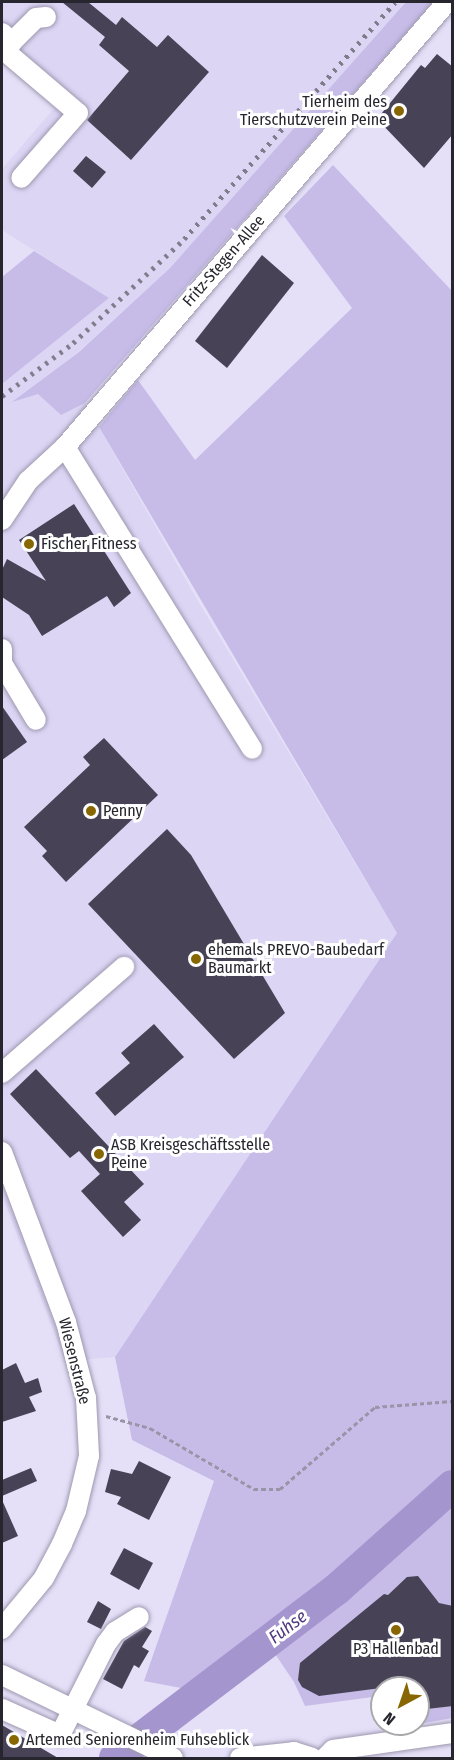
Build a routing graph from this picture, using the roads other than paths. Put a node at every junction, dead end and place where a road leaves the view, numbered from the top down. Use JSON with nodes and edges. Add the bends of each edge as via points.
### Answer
{"nodes":[{"id":1,"x":447,"y":2,"type":"edge"},
{"id":2,"x":46,"y":16,"type":"dead end"},
{"id":3,"x":7,"y":37,"type":"edge"},
{"id":4,"x":21,"y":178,"type":"dead end"},
{"id":5,"x":65,"y":447,"type":"junction"},
{"id":6,"x":2,"y":520,"type":"edge"},
{"id":7,"x":2,"y":649,"type":"edge"},
{"id":8,"x":36,"y":720,"type":"dead end"},
{"id":9,"x":252,"y":749,"type":"dead end"},
{"id":10,"x":124,"y":967,"type":"dead end"},
{"id":11,"x":2,"y":1073,"type":"edge"},
{"id":12,"x":2,"y":1152,"type":"edge"},
{"id":13,"x":139,"y":1617,"type":"dead end"},
{"id":14,"x":2,"y":1629,"type":"edge"},
{"id":15,"x":2,"y":1675,"type":"edge"},
{"id":16,"x":2,"y":1709,"type":"edge"},
{"id":17,"x":73,"y":1709,"type":"junction"},
{"id":18,"x":453,"y":1733,"type":"edge"},
{"id":19,"x":165,"y":1755,"type":"edge"},
{"id":20,"x":240,"y":1758,"type":"edge"},
{"id":21,"x":312,"y":1758,"type":"edge"},
{"id":22,"x":325,"y":1758,"type":"edge"}],
"edges":[{"from":1,"to":5,"type":"street","name":"Fritz-Stegen-Allee"},
{"from":2,"to":3,"type":"street"},
{"from":3,"to":4,"type":"street","via":[[6,52],[78,114]]},
{"from":5,"to":6,"type":"street","name":"Fritz-Stegen-Allee","via":[[28,481]]},
{"from":5,"to":9,"type":"street"},
{"from":7,"to":8,"type":"street","via":[[2,663]]},
{"from":10,"to":11,"type":"street"},
{"from":12,"to":14,"type":"street","name":"Wiesenstraße","via":[[66,1322],[87,1410],[89,1456],[76,1511],[44,1578]]},
{"from":13,"to":17,"type":"street","via":[[115,1632],[106,1644]]},
{"from":15,"to":17,"type":"street"},
{"from":16,"to":17,"type":"street","via":[[60,1735]]},
{"from":17,"to":19,"type":"street"},
{"from":18,"to":22,"type":"street","via":[[333,1750]]},
{"from":20,"to":21,"type":"street","via":[[294,1752]]}]}
